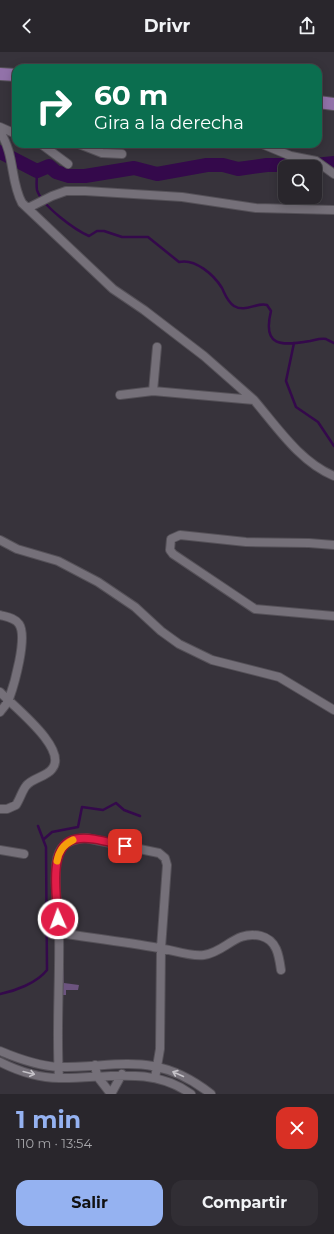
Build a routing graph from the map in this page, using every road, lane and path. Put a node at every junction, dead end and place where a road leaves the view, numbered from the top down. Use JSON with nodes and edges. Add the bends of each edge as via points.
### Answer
{"nodes":[{"id":1,"x":0,"y":74,"type":"edge"},
{"id":2,"x":12,"y":75,"type":"edge"},
{"id":3,"x":0,"y":127,"type":"edge"},
{"id":4,"x":0,"y":132,"type":"edge"},
{"id":5,"x":12,"y":132,"type":"edge"},
{"id":6,"x":46,"y":148,"type":"edge"},
{"id":7,"x":88,"y":148,"type":"edge"},
{"id":8,"x":272,"y":148,"type":"edge"},
{"id":9,"x":122,"y":154,"type":"dead end"},
{"id":10,"x":68,"y":164,"type":"dead end"},
{"id":11,"x":334,"y":174,"type":"edge"},
{"id":12,"x":28,"y":208,"type":"junction"},
{"id":13,"x":334,"y":210,"type":"edge"},
{"id":14,"x":157,"y":347,"type":"dead end"},
{"id":15,"x":153,"y":391,"type":"junction"},
{"id":16,"x":120,"y":395,"type":"dead end"},
{"id":17,"x":254,"y":400,"type":"junction"},
{"id":18,"x":334,"y":476,"type":"edge"},
{"id":19,"x":0,"y":540,"type":"edge"},
{"id":20,"x":334,"y":545,"type":"edge"},
{"id":21,"x":0,"y":615,"type":"edge"},
{"id":22,"x":334,"y":616,"type":"edge"},
{"id":23,"x":0,"y":692,"type":"edge"},
{"id":24,"x":8,"y":701,"type":"junction"},
{"id":25,"x":334,"y":710,"type":"edge"},
{"id":26,"x":0,"y":712,"type":"edge"},
{"id":27,"x":0,"y":809,"type":"edge"},
{"id":28,"x":0,"y":850,"type":"edge"},
{"id":29,"x":24,"y":854,"type":"dead end"},
{"id":30,"x":59,"y":932,"type":"junction"},
{"id":31,"x":161,"y":948,"type":"junction"},
{"id":32,"x":281,"y":970,"type":"dead end"},
{"id":33,"x":0,"y":1051,"type":"edge"},
{"id":34,"x":0,"y":1062,"type":"edge"},
{"id":35,"x":95,"y":1064,"type":"junction"},
{"id":36,"x":158,"y":1066,"type":"junction"},
{"id":37,"x":58,"y":1067,"type":"junction"},
{"id":38,"x":122,"y":1074,"type":"junction"},
{"id":39,"x":97,"y":1076,"type":"junction"},
{"id":40,"x":59,"y":1078,"type":"junction"},
{"id":41,"x":155,"y":1078,"type":"junction"},
{"id":42,"x":111,"y":1094,"type":"edge"},
{"id":43,"x":191,"y":1094,"type":"edge"},
{"id":44,"x":211,"y":1094,"type":"edge"}],
"edges":[{"from":1,"to":2,"type":"main road"},
{"from":3,"to":5,"type":"street"},
{"from":4,"to":12,"type":"street","via":[[9,149],[16,192]]},
{"from":6,"to":10,"type":"street"},
{"from":7,"to":9,"type":"street","via":[[102,154]]},
{"from":8,"to":11,"type":"street","via":[[292,156],[316,161]]},
{"from":12,"to":13,"type":"street","via":[[66,191],[85,191],[182,197],[263,209]]},
{"from":12,"to":17,"type":"street","via":[[113,289],[208,360]]},
{"from":14,"to":15,"type":"street"},
{"from":15,"to":16,"type":"street"},
{"from":15,"to":17,"type":"street"},
{"from":17,"to":18,"type":"street","via":[[300,453]]},
{"from":19,"to":25,"type":"street","via":[[17,549],[58,561],[98,582],[179,644],[212,660],[279,677]]},
{"from":20,"to":22,"type":"street","via":[[246,542],[180,535],[171,539],[170,545],[173,554],[255,609]]},
{"from":21,"to":24,"type":"street","via":[[13,619],[22,631],[20,658]]},
{"from":23,"to":24,"type":"street"},
{"from":24,"to":26,"type":"street"},
{"from":24,"to":27,"type":"street","via":[[43,734],[55,756],[56,765],[27,785],[16,805]]},
{"from":28,"to":29,"type":"street"},
{"from":30,"to":31,"type":"street"},
{"from":30,"to":31,"type":"street","via":[[56,866],[59,853],[66,844],[86,838],[159,853],[165,858],[167,881]]},
{"from":30,"to":37,"type":"street"},
{"from":31,"to":32,"type":"street","via":[[205,955],[236,938],[250,934],[274,944],[279,954]]},
{"from":31,"to":36,"type":"street"},
{"from":33,"to":37,"type":"street","via":[[36,1064]]},
{"from":34,"to":40,"type":"street","one_way":true,"via":[[23,1071]]},
{"from":35,"to":36,"type":"street"},
{"from":35,"to":37,"type":"street"},
{"from":35,"to":39,"type":"street"},
{"from":36,"to":41,"type":"street"},
{"from":44,"to":36,"type":"street","one_way":true,"via":[[195,1081]]},
{"from":37,"to":40,"type":"street"},
{"from":38,"to":39,"type":"street"},
{"from":38,"to":41,"type":"street"},
{"from":38,"to":42,"type":"street"},
{"from":39,"to":40,"type":"street"},
{"from":39,"to":42,"type":"street"},
{"from":41,"to":43,"type":"street","via":[[169,1082]]}]}
